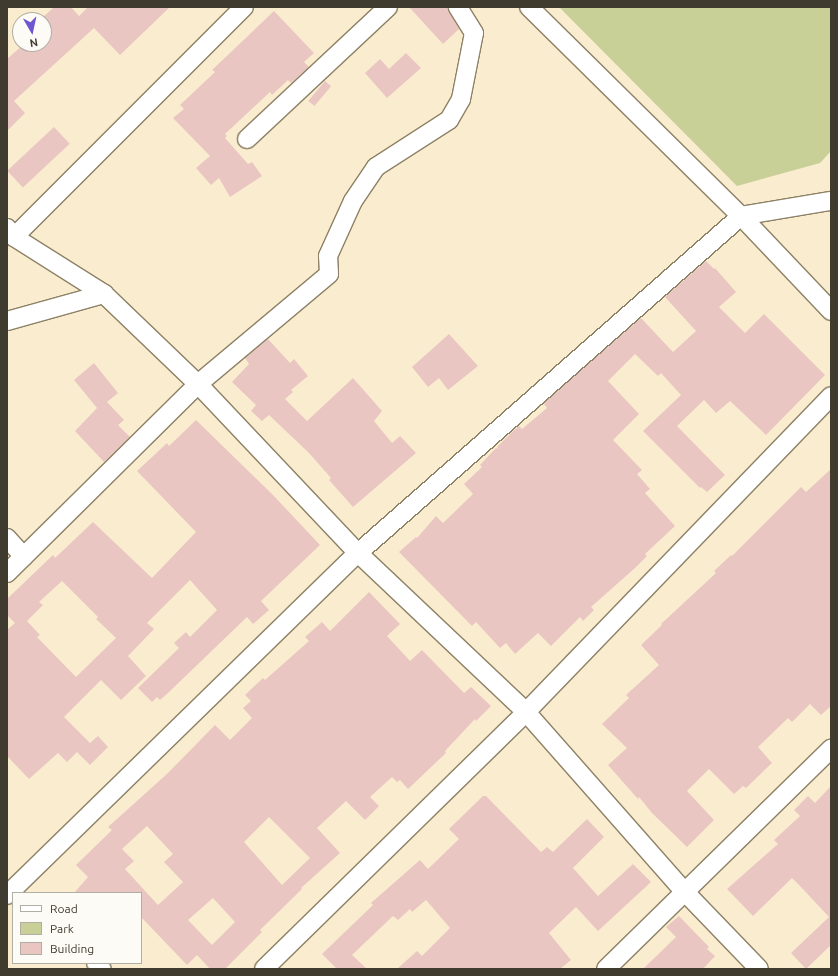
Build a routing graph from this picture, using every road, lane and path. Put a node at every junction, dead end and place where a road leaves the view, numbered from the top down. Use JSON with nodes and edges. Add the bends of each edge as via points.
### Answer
{"nodes":[{"id":1,"x":244,"y":7,"type":"edge"},
{"id":2,"x":388,"y":7,"type":"edge"},
{"id":3,"x":458,"y":7,"type":"edge"},
{"id":4,"x":529,"y":7,"type":"edge"},
{"id":5,"x":248,"y":139,"type":"dead end"},
{"id":6,"x":831,"y":201,"type":"edge"},
{"id":7,"x":741,"y":216,"type":"junction"},
{"id":8,"x":10,"y":232,"type":"edge"},
{"id":9,"x":104,"y":294,"type":"junction"},
{"id":10,"x":831,"y":311,"type":"edge"},
{"id":11,"x":7,"y":321,"type":"edge"},
{"id":12,"x":198,"y":384,"type":"junction"},
{"id":13,"x":831,"y":396,"type":"edge"},
{"id":14,"x":7,"y":538,"type":"edge"},
{"id":15,"x":358,"y":553,"type":"junction"},
{"id":16,"x":24,"y":557,"type":"junction"},
{"id":17,"x":7,"y":573,"type":"edge"},
{"id":18,"x":526,"y":712,"type":"junction"},
{"id":19,"x":831,"y":749,"type":"edge"},
{"id":20,"x":14,"y":887,"type":"edge"},
{"id":21,"x":684,"y":891,"type":"junction"},
{"id":22,"x":264,"y":969,"type":"edge"},
{"id":23,"x":606,"y":969,"type":"edge"},
{"id":24,"x":759,"y":969,"type":"edge"}],
"edges":[{"from":1,"to":8,"type":"street"},
{"from":2,"to":5,"type":"street"},
{"from":3,"to":12,"type":"street","via":[[474,33],[461,99],[449,120],[376,167],[353,201],[328,256],[329,274]]},
{"from":4,"to":7,"type":"street"},
{"from":6,"to":7,"type":"street"},
{"from":7,"to":10,"type":"street"},
{"from":7,"to":15,"type":"street"},
{"from":8,"to":9,"type":"street"},
{"from":9,"to":11,"type":"street"},
{"from":9,"to":12,"type":"street"},
{"from":12,"to":15,"type":"street"},
{"from":12,"to":16,"type":"street"},
{"from":13,"to":18,"type":"street"},
{"from":14,"to":16,"type":"street"},
{"from":15,"to":18,"type":"street"},
{"from":15,"to":20,"type":"street"},
{"from":16,"to":17,"type":"street"},
{"from":18,"to":21,"type":"street"},
{"from":18,"to":22,"type":"street"},
{"from":19,"to":21,"type":"street"},
{"from":21,"to":23,"type":"street"},
{"from":21,"to":24,"type":"street"}]}
